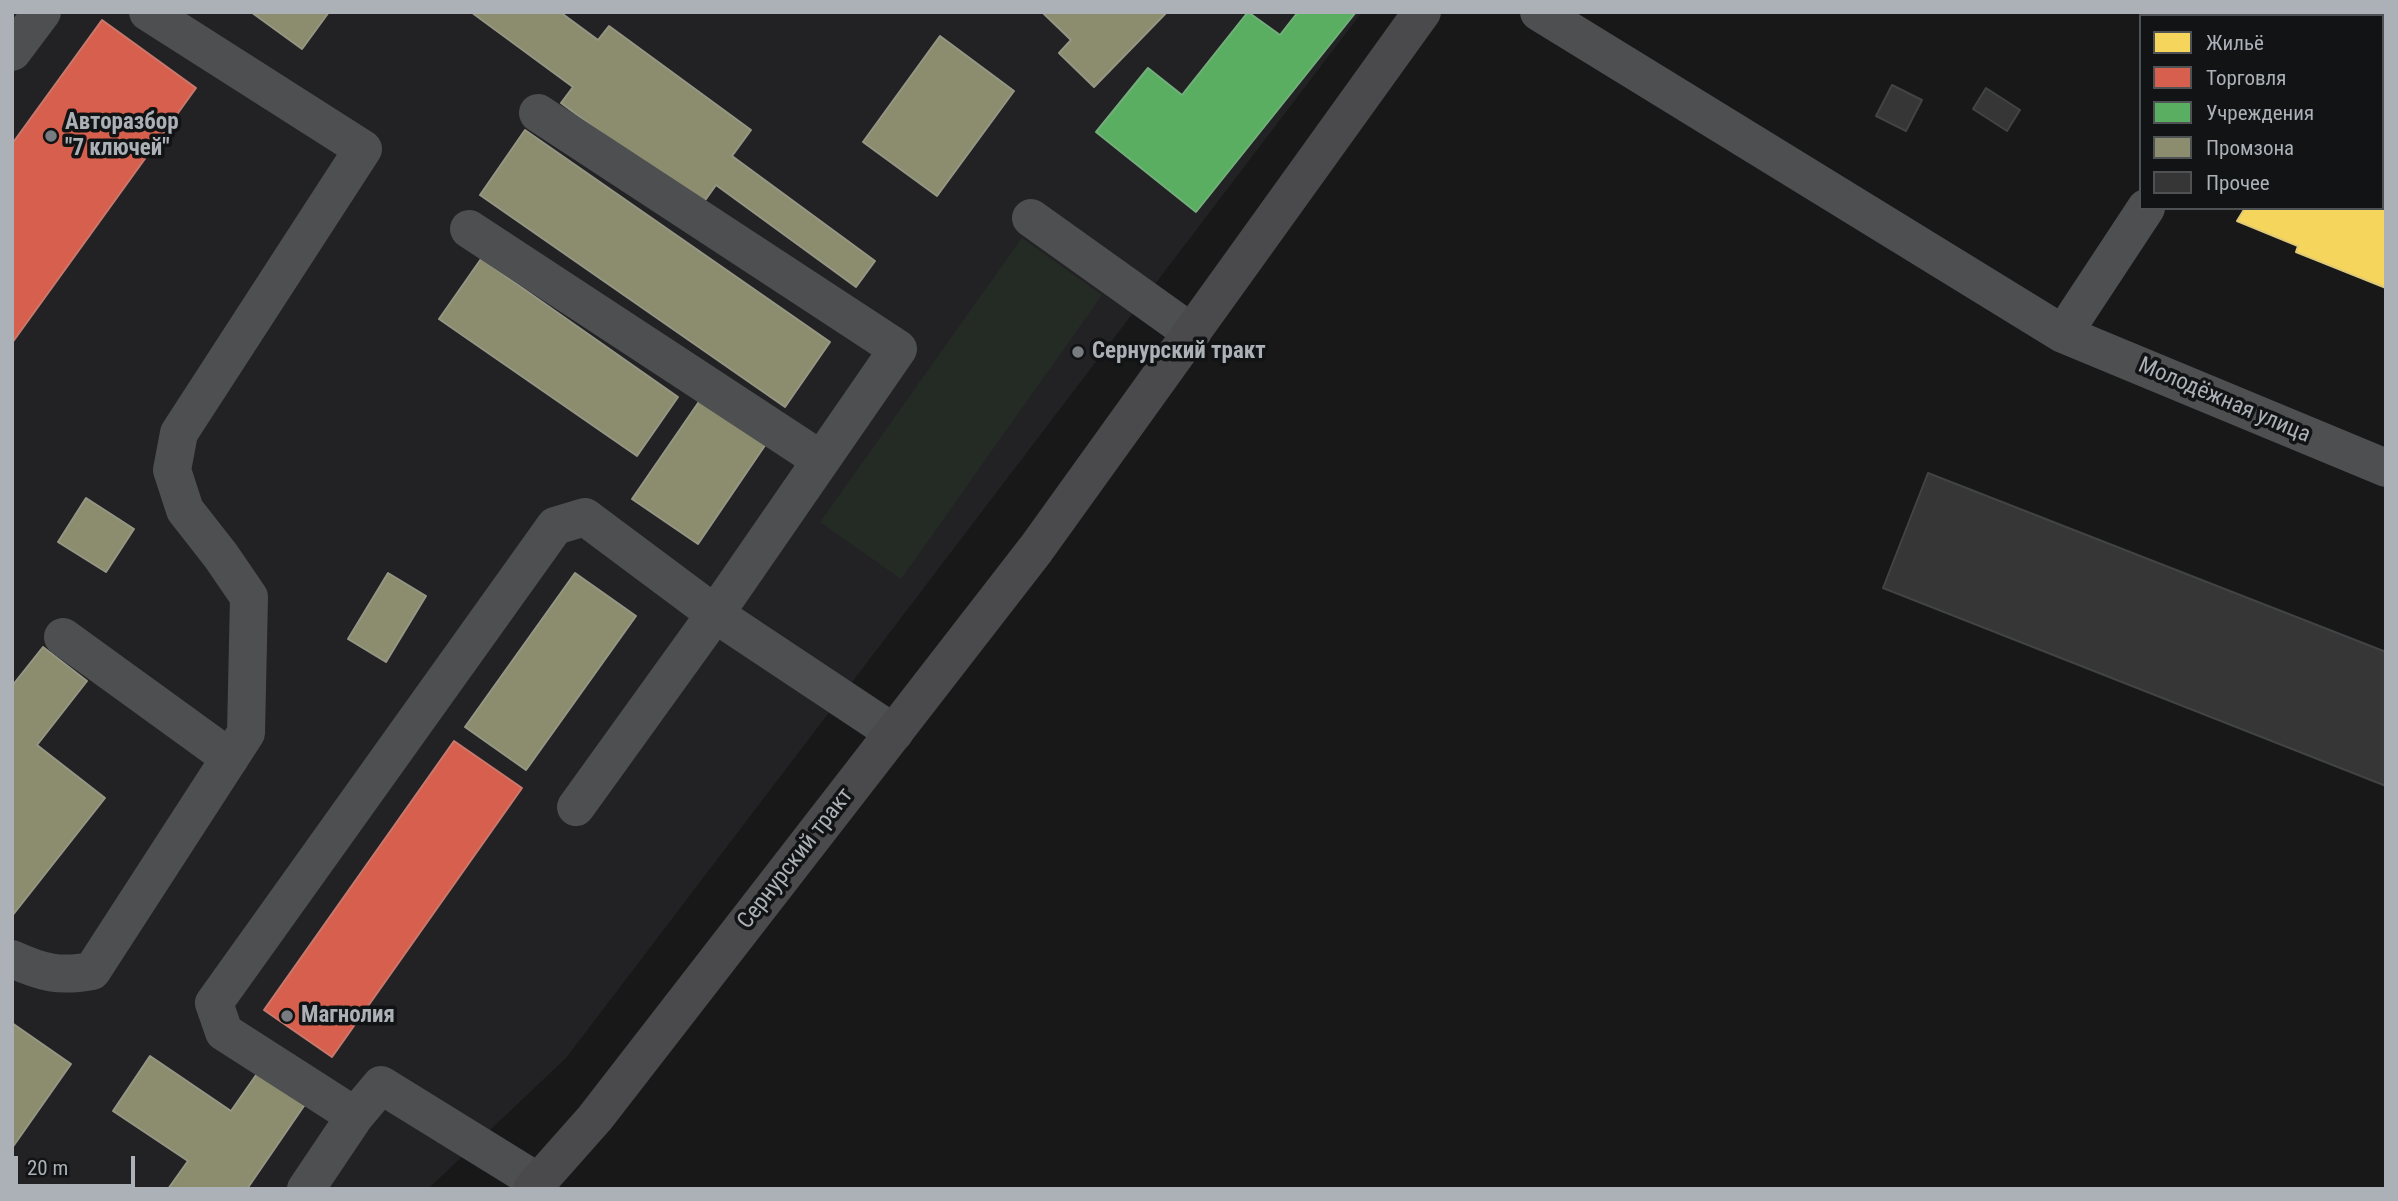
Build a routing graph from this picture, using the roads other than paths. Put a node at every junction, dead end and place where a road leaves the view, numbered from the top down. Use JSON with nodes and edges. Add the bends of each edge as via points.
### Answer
{"nodes":[{"id":1,"x":43,"y":12,"type":"edge"},
{"id":2,"x":148,"y":12,"type":"edge"},
{"id":3,"x":1422,"y":12,"type":"edge"},
{"id":4,"x":1539,"y":12,"type":"edge"},
{"id":5,"x":12,"y":52,"type":"edge"},
{"id":6,"x":538,"y":113,"type":"dead end"},
{"id":7,"x":2145,"y":210,"type":"edge"},
{"id":8,"x":1031,"y":218,"type":"dead end"},
{"id":9,"x":469,"y":229,"type":"dead end"},
{"id":10,"x":1192,"y":333,"type":"junction"},
{"id":11,"x":2063,"y":334,"type":"junction"},
{"id":12,"x":821,"y":460,"type":"junction"},
{"id":13,"x":2386,"y":468,"type":"edge"},
{"id":14,"x":715,"y":614,"type":"junction"},
{"id":15,"x":63,"y":637,"type":"dead end"},
{"id":16,"x":894,"y":733,"type":"junction"},
{"id":17,"x":230,"y":758,"type":"junction"},
{"id":18,"x":576,"y":807,"type":"dead end"},
{"id":19,"x":12,"y":959,"type":"edge"},
{"id":20,"x":355,"y":1116,"type":"junction"},
{"id":21,"x":535,"y":1185,"type":"edge"},
{"id":22,"x":306,"y":1189,"type":"edge"}],
"edges":[{"from":1,"to":5,"type":"street"},
{"from":2,"to":17,"type":"street","via":[[363,149],[179,433],[172,470],[185,510],[249,597],[246,733]]},
{"from":3,"to":10,"type":"main road","name":"Сернурский тракт"},
{"from":4,"to":11,"type":"street","name":"Молодёжная улица"},
{"from":6,"to":12,"type":"street","via":[[898,349]]},
{"from":7,"to":11,"type":"street"},
{"from":8,"to":10,"type":"street"},
{"from":9,"to":12,"type":"street"},
{"from":10,"to":16,"type":"main road","name":"Сернурский тракт","via":[[1036,549]]},
{"from":11,"to":13,"type":"street","name":"Молодёжная улица"},
{"from":12,"to":14,"type":"street"},
{"from":14,"to":16,"type":"street"},
{"from":14,"to":18,"type":"street"},
{"from":14,"to":20,"type":"street","via":[[585,517],[555,526],[214,1003],[224,1032]]},
{"from":15,"to":17,"type":"street"},
{"from":16,"to":21,"type":"main road","name":"Сернурский тракт","via":[[595,1118]]},
{"from":17,"to":19,"type":"street","via":[[92,971],[66,976],[38,971]]},
{"from":20,"to":21,"type":"street","via":[[381,1084]]},
{"from":20,"to":22,"type":"street"}]}
